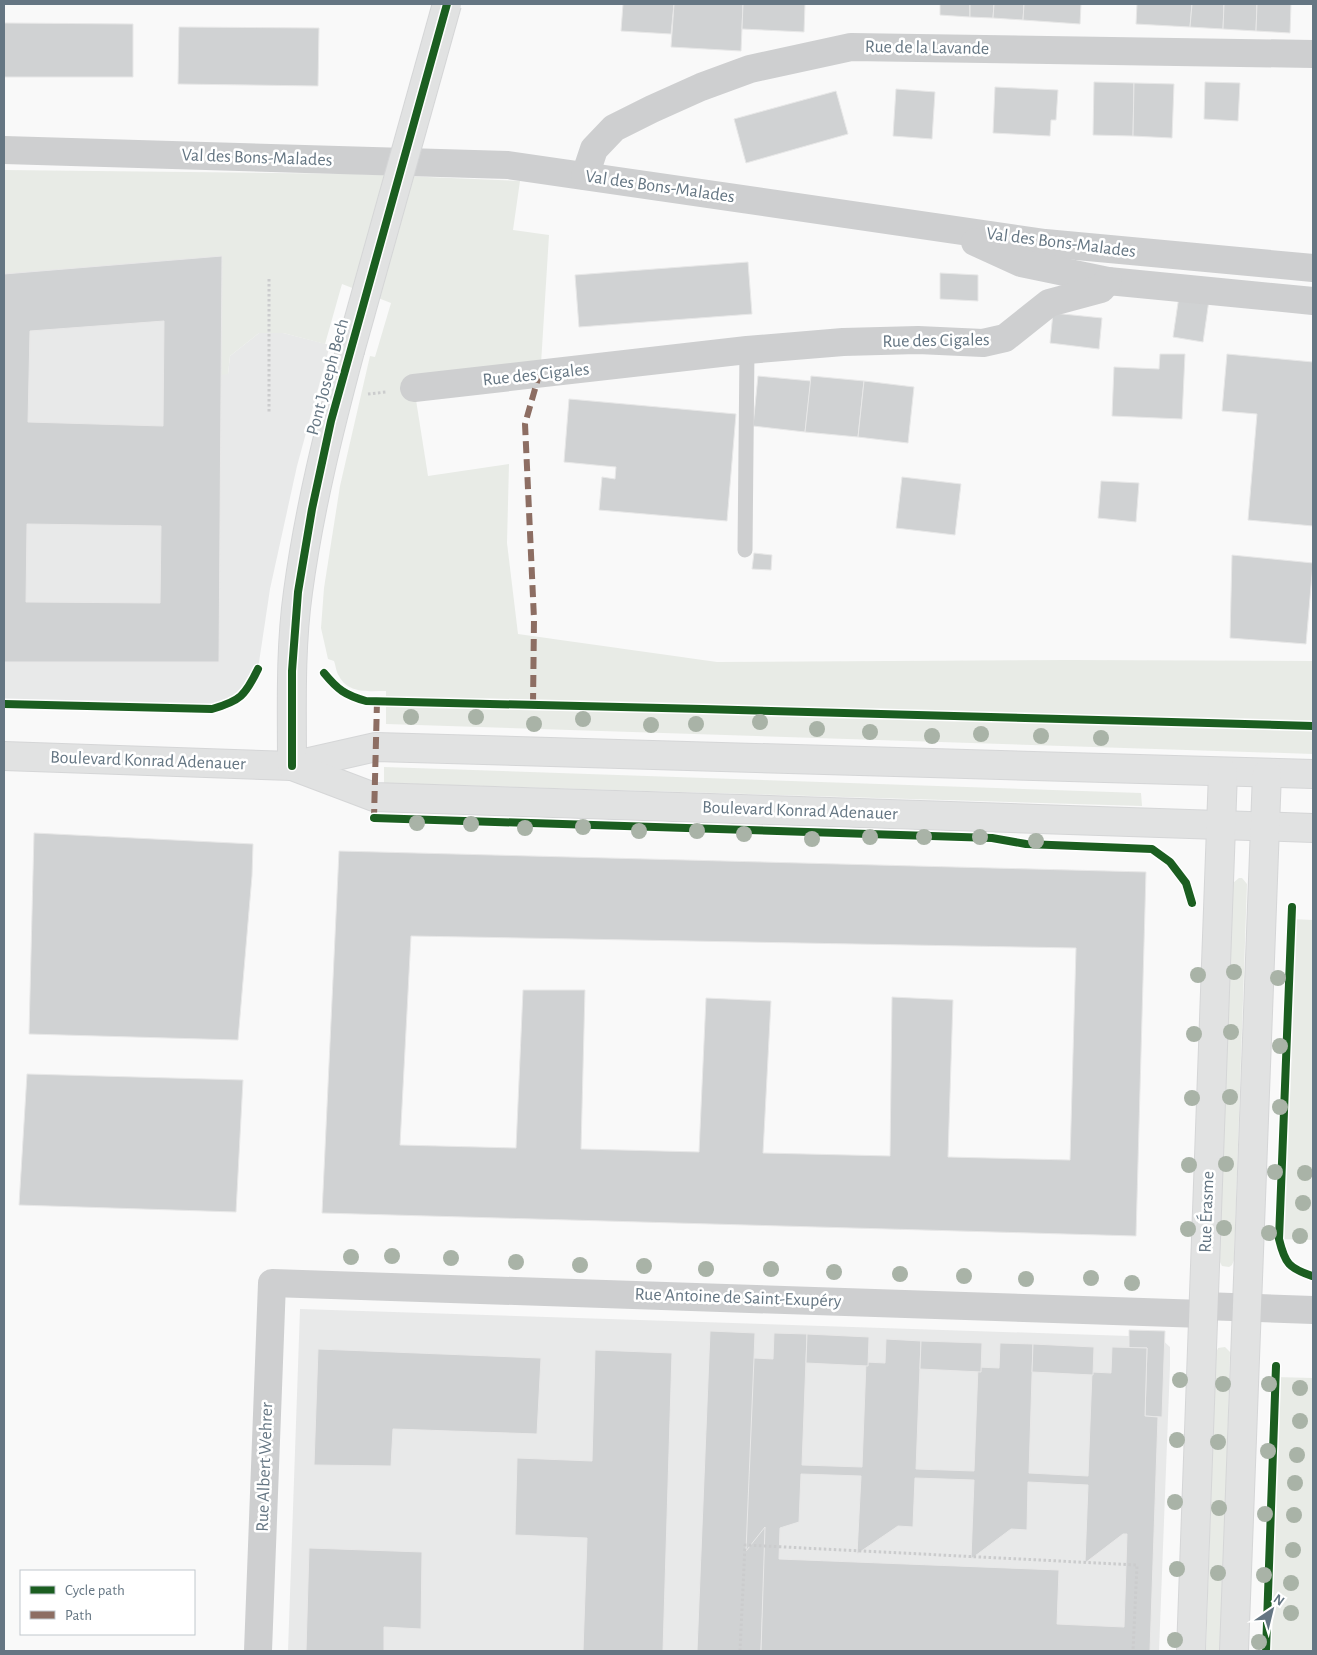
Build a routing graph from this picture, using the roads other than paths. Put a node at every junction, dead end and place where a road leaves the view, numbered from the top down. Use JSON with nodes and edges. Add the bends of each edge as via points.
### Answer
{"nodes":[{"id":1,"x":447,"y":4,"type":"edge"},
{"id":2,"x":1313,"y":54,"type":"edge"},
{"id":3,"x":4,"y":150,"type":"edge"},
{"id":4,"x":585,"y":176,"type":"junction"},
{"id":5,"x":946,"y":229,"type":"junction"},
{"id":6,"x":1313,"y":268,"type":"edge"},
{"id":7,"x":1108,"y":281,"type":"junction"},
{"id":8,"x":1313,"y":301,"type":"edge"},
{"id":9,"x":747,"y":350,"type":"junction"},
{"id":10,"x":414,"y":388,"type":"dead end"},
{"id":11,"x":745,"y":550,"type":"dead end"},
{"id":12,"x":4,"y":756,"type":"edge"},
{"id":13,"x":292,"y":766,"type":"junction"},
{"id":14,"x":1223,"y":772,"type":"junction"},
{"id":15,"x":1267,"y":773,"type":"junction"},
{"id":16,"x":1313,"y":774,"type":"edge"},
{"id":17,"x":1221,"y":825,"type":"junction"},
{"id":18,"x":1264,"y":826,"type":"junction"},
{"id":19,"x":1313,"y":828,"type":"edge"},
{"id":20,"x":272,"y":1284,"type":"joint"},
{"id":21,"x":1247,"y":1308,"type":"junction"},
{"id":22,"x":1204,"y":1310,"type":"junction"},
{"id":23,"x":1313,"y":1310,"type":"edge"},
{"id":24,"x":258,"y":1651,"type":"edge"},
{"id":25,"x":1191,"y":1651,"type":"edge"},
{"id":26,"x":1234,"y":1651,"type":"edge"}],
"edges":[{"from":1,"to":13,"type":"street","name":"Pont Joseph Bech","bridge":true,"via":[[331,420],[312,509],[298,592],[292,671]]},
{"from":2,"to":4,"type":"street","name":"Rue de la Lavande","via":[[851,47],[750,69],[652,109],[614,128],[594,149]]},
{"from":3,"to":4,"type":"street","name":"Val des Bons-Malades","via":[[508,165]]},
{"from":4,"to":5,"type":"street","name":"Val des Bons-Malades"},
{"from":5,"to":6,"type":"street","name":"Val des Bons-Malades","via":[[1045,243]]},
{"from":5,"to":7,"type":"street","via":[[1021,262]]},
{"from":7,"to":8,"type":"street"},
{"from":7,"to":9,"type":"street","name":"Rue des Cigales","via":[[1101,289],[1048,303],[1005,338],[984,343],[918,340],[843,342]]},
{"from":9,"to":10,"type":"street","name":"Rue des Cigales"},
{"from":9,"to":11,"type":"lane"},
{"from":12,"to":13,"type":"street","name":"Boulevard Konrad Adenauer"},
{"from":13,"to":14,"type":"street","name":"Boulevard Konrad Adenauer","via":[[376,747]]},
{"from":13,"to":17,"type":"street","name":"Boulevard Konrad Adenauer","via":[[374,797]]},
{"from":14,"to":15,"type":"street","name":"Boulevard Konrad Adenauer"},
{"from":14,"to":17,"type":"street","name":"Rue Érasme"},
{"from":15,"to":16,"type":"street","name":"Boulevard Konrad Adenauer"},
{"from":15,"to":18,"type":"street"},
{"from":17,"to":18,"type":"street","name":"Boulevard Konrad Adenauer"},
{"from":17,"to":22,"type":"street","name":"Rue Érasme"},
{"from":18,"to":19,"type":"street","name":"Boulevard Konrad Adenauer"},
{"from":18,"to":21,"type":"street"},
{"from":20,"to":22,"type":"street","name":"Rue Antoine de Saint-Exupéry"},
{"from":20,"to":24,"type":"street","name":"Rue Albert Wehrer"},
{"from":21,"to":22,"type":"street","name":"Rue Antoine de Saint-Exupéry"},
{"from":21,"to":23,"type":"street","name":"Rue Antoine de Saint-Exupéry"},
{"from":21,"to":26,"type":"street"},
{"from":22,"to":25,"type":"street","name":"Rue Érasme"}]}
